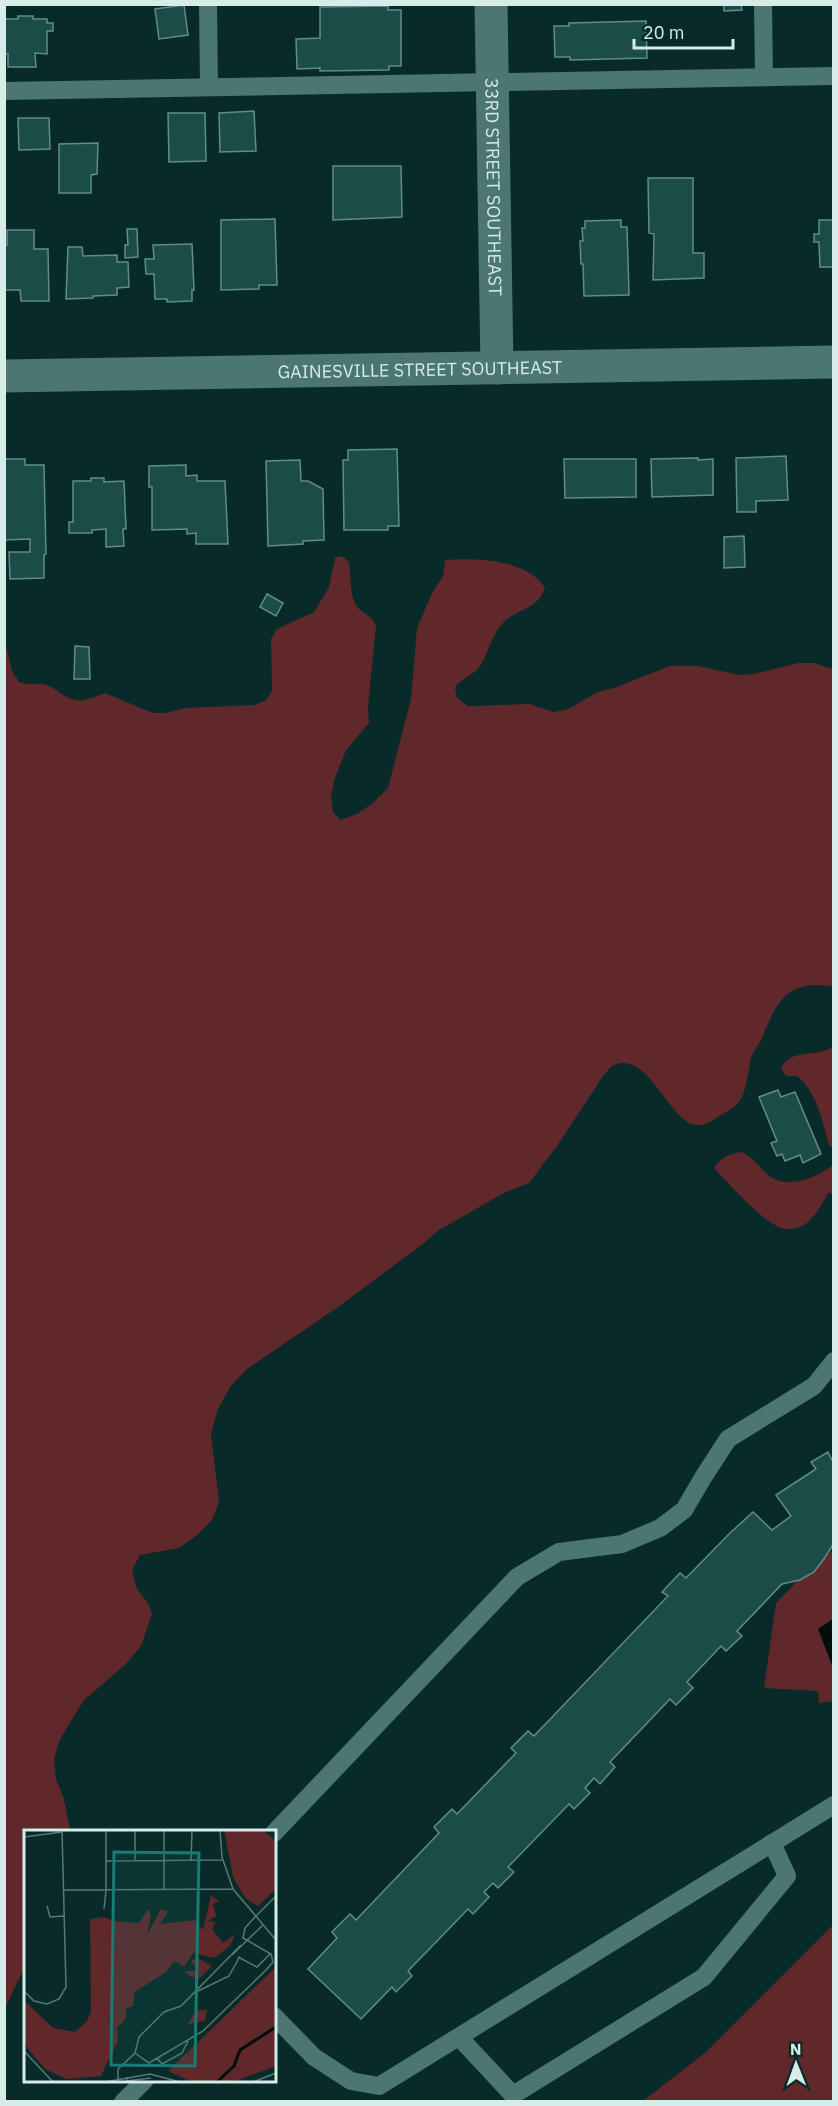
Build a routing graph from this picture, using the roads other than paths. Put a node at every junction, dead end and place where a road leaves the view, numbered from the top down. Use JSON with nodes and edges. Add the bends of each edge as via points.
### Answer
{"nodes":[{"id":1,"x":208,"y":4,"type":"edge"},
{"id":2,"x":491,"y":4,"type":"edge"},
{"id":3,"x":763,"y":4,"type":"edge"},
{"id":4,"x":834,"y":76,"type":"edge"},
{"id":5,"x":764,"y":77,"type":"junction"},
{"id":6,"x":492,"y":82,"type":"junction"},
{"id":7,"x":210,"y":87,"type":"junction"},
{"id":8,"x":4,"y":91,"type":"edge"},
{"id":9,"x":834,"y":362,"type":"edge"},
{"id":10,"x":497,"y":368,"type":"junction"},
{"id":11,"x":4,"y":376,"type":"edge"},
{"id":12,"x":834,"y":1361,"type":"edge"},
{"id":13,"x":834,"y":1380,"type":"edge"},
{"id":14,"x":814,"y":1386,"type":"junction"},
{"id":15,"x":834,"y":1805,"type":"edge"},
{"id":16,"x":276,"y":1831,"type":"edge"},
{"id":17,"x":772,"y":1843,"type":"junction"},
{"id":18,"x":276,"y":2018,"type":"edge"},
{"id":19,"x":459,"y":2037,"type":"junction"},
{"id":20,"x":143,"y":2082,"type":"edge"},
{"id":21,"x":123,"y":2102,"type":"edge"}],
"edges":[{"from":1,"to":7,"type":"lane"},
{"from":2,"to":6,"type":"street","name":"33RD STREET SOUTHEAST"},
{"from":3,"to":5,"type":"lane"},
{"from":4,"to":5,"type":"lane"},
{"from":5,"to":6,"type":"lane"},
{"from":6,"to":7,"type":"lane"},
{"from":6,"to":10,"type":"street","name":"33RD STREET SOUTHEAST"},
{"from":7,"to":8,"type":"lane"},
{"from":9,"to":10,"type":"street","name":"GAINESVILLE STREET SOUTHEAST"},
{"from":10,"to":11,"type":"street","name":"GAINESVILLE STREET SOUTHEAST"},
{"from":12,"to":14,"type":"lane"},
{"from":13,"to":14,"type":"lane"},
{"from":14,"to":16,"type":"lane","via":[[728,1439],[684,1510],[660,1528],[622,1544],[559,1552],[517,1577]]},
{"from":15,"to":17,"type":"lane"},
{"from":17,"to":19,"type":"lane"},
{"from":17,"to":19,"type":"lane","via":[[787,1876],[704,1977],[604,2039],[513,2095]]},
{"from":18,"to":19,"type":"lane","via":[[314,2057],[351,2081],[379,2086]]},
{"from":20,"to":21,"type":"lane"}]}
